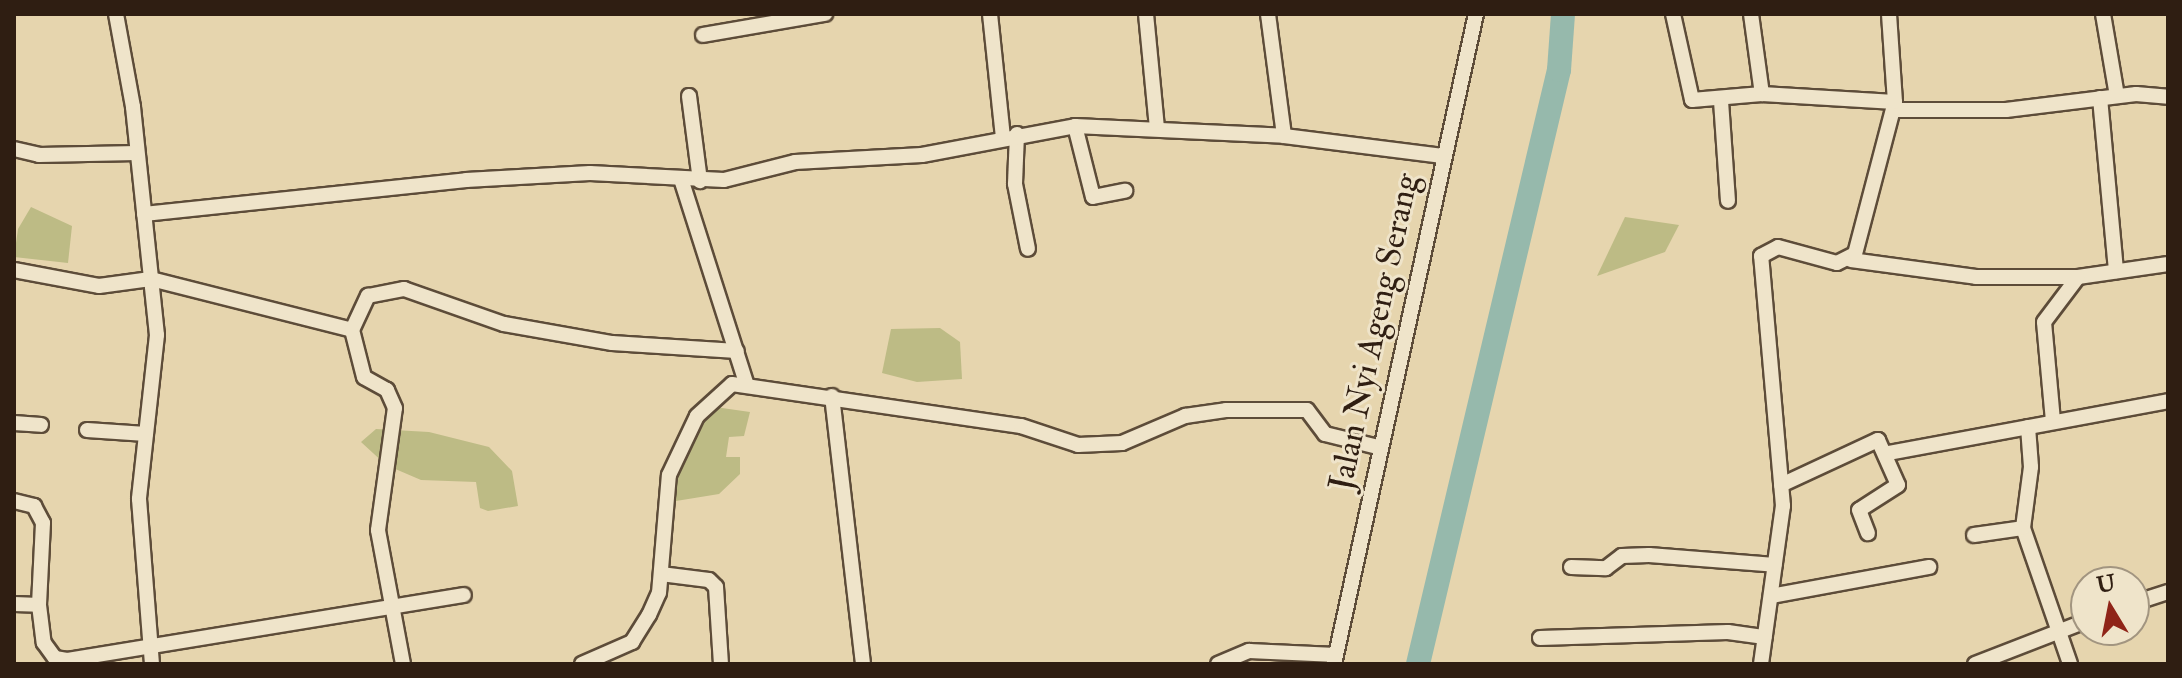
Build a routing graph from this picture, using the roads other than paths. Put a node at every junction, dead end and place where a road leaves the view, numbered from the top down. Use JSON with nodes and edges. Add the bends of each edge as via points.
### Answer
{"nodes":[{"id":1,"x":116,"y":14,"type":"edge"},
{"id":2,"x":825,"y":14,"type":"edge"},
{"id":3,"x":990,"y":14,"type":"edge"},
{"id":4,"x":1146,"y":14,"type":"edge"},
{"id":5,"x":1268,"y":14,"type":"edge"},
{"id":6,"x":1476,"y":14,"type":"edge"},
{"id":7,"x":1673,"y":14,"type":"edge"},
{"id":8,"x":1751,"y":14,"type":"edge"},
{"id":9,"x":1889,"y":14,"type":"edge"},
{"id":10,"x":2103,"y":14,"type":"edge"},
{"id":11,"x":703,"y":35,"type":"dead end"},
{"id":12,"x":1762,"y":94,"type":"junction"},
{"id":13,"x":689,"y":96,"type":"dead end"},
{"id":14,"x":2117,"y":96,"type":"junction"},
{"id":15,"x":2168,"y":97,"type":"edge"},
{"id":16,"x":2100,"y":98,"type":"junction"},
{"id":17,"x":1721,"y":101,"type":"junction"},
{"id":18,"x":1894,"y":106,"type":"junction"},
{"id":19,"x":1075,"y":126,"type":"junction"},
{"id":20,"x":1157,"y":128,"type":"junction"},
{"id":21,"x":1010,"y":135,"type":"junction"},
{"id":22,"x":1284,"y":136,"type":"junction"},
{"id":23,"x":14,"y":149,"type":"edge"},
{"id":24,"x":128,"y":153,"type":"junction"},
{"id":25,"x":1443,"y":156,"type":"junction"},
{"id":26,"x":700,"y":181,"type":"junction"},
{"id":27,"x":682,"y":182,"type":"junction"},
{"id":28,"x":1125,"y":191,"type":"dead end"},
{"id":29,"x":1728,"y":201,"type":"dead end"},
{"id":30,"x":144,"y":214,"type":"junction"},
{"id":31,"x":1028,"y":249,"type":"dead end"},
{"id":32,"x":1851,"y":260,"type":"junction"},
{"id":33,"x":2168,"y":264,"type":"edge"},
{"id":34,"x":14,"y":270,"type":"edge"},
{"id":35,"x":2116,"y":271,"type":"junction"},
{"id":36,"x":2078,"y":277,"type":"junction"},
{"id":37,"x":151,"y":279,"type":"junction"},
{"id":38,"x":352,"y":330,"type":"junction"},
{"id":39,"x":737,"y":351,"type":"junction"},
{"id":40,"x":746,"y":382,"type":"junction"},
{"id":41,"x":832,"y":396,"type":"junction"},
{"id":42,"x":2168,"y":401,"type":"edge"},
{"id":43,"x":2053,"y":421,"type":"junction"},
{"id":44,"x":14,"y":423,"type":"edge"},
{"id":45,"x":41,"y":425,"type":"dead end"},
{"id":46,"x":2028,"y":427,"type":"junction"},
{"id":47,"x":87,"y":430,"type":"dead end"},
{"id":48,"x":146,"y":434,"type":"junction"},
{"id":49,"x":1378,"y":447,"type":"junction"},
{"id":50,"x":1888,"y":453,"type":"junction"},
{"id":51,"x":1781,"y":485,"type":"junction"},
{"id":52,"x":14,"y":501,"type":"edge"},
{"id":53,"x":2023,"y":528,"type":"junction"},
{"id":54,"x":1868,"y":533,"type":"dead end"},
{"id":55,"x":1974,"y":535,"type":"dead end"},
{"id":56,"x":1775,"y":565,"type":"junction"},
{"id":57,"x":1571,"y":567,"type":"dead end"},
{"id":58,"x":1929,"y":567,"type":"dead end"},
{"id":59,"x":661,"y":574,"type":"junction"},
{"id":60,"x":464,"y":595,"type":"dead end"},
{"id":61,"x":1771,"y":596,"type":"junction"},
{"id":62,"x":14,"y":604,"type":"edge"},
{"id":63,"x":39,"y":605,"type":"junction"},
{"id":64,"x":393,"y":605,"type":"junction"},
{"id":65,"x":2070,"y":628,"type":"edge"},
{"id":66,"x":2056,"y":635,"type":"junction"},
{"id":67,"x":1765,"y":637,"type":"junction"},
{"id":68,"x":1540,"y":638,"type":"dead end"},
{"id":69,"x":152,"y":656,"type":"edge"},
{"id":70,"x":1335,"y":660,"type":"edge"},
{"id":71,"x":56,"y":661,"type":"edge"},
{"id":72,"x":403,"y":664,"type":"edge"},
{"id":73,"x":582,"y":664,"type":"edge"},
{"id":74,"x":721,"y":664,"type":"edge"},
{"id":75,"x":863,"y":664,"type":"edge"},
{"id":76,"x":1218,"y":664,"type":"edge"},
{"id":77,"x":1761,"y":664,"type":"edge"},
{"id":78,"x":1975,"y":664,"type":"edge"},
{"id":79,"x":2070,"y":664,"type":"edge"}],
"edges":[{"from":1,"to":24,"type":"street"},
{"from":2,"to":11,"type":"street"},
{"from":3,"to":21,"type":"street"},
{"from":4,"to":20,"type":"street"},
{"from":5,"to":22,"type":"street"},
{"from":6,"to":25,"type":"street","name":"Jalan Nyi Ageng Serang"},
{"from":7,"to":17,"type":"street","via":[[1692,100]]},
{"from":8,"to":12,"type":"street"},
{"from":9,"to":18,"type":"street"},
{"from":10,"to":14,"type":"street"},
{"from":12,"to":17,"type":"street"},
{"from":12,"to":18,"type":"street"},
{"from":13,"to":26,"type":"street"},
{"from":14,"to":15,"type":"street"},
{"from":14,"to":16,"type":"street"},
{"from":16,"to":18,"type":"street","via":[[2006,110]]},
{"from":16,"to":35,"type":"street"},
{"from":17,"to":29,"type":"street"},
{"from":18,"to":32,"type":"street"},
{"from":19,"to":20,"type":"street"},
{"from":19,"to":21,"type":"street"},
{"from":19,"to":28,"type":"street","via":[[1093,197]]},
{"from":20,"to":22,"type":"street"},
{"from":21,"to":26,"type":"street","via":[[922,155],[795,162]]},
{"from":21,"to":31,"type":"street"},
{"from":22,"to":25,"type":"street"},
{"from":23,"to":24,"type":"street","via":[[39,155]]},
{"from":24,"to":30,"type":"street"},
{"from":25,"to":49,"type":"street","name":"Jalan Nyi Ageng Serang"},
{"from":26,"to":27,"type":"street"},
{"from":27,"to":30,"type":"street","via":[[590,173],[466,180]]},
{"from":27,"to":39,"type":"street"},
{"from":30,"to":37,"type":"street"},
{"from":32,"to":36,"type":"street","via":[[1976,277]]},
{"from":32,"to":51,"type":"street","via":[[1778,247],[1761,256]]},
{"from":33,"to":35,"type":"street"},
{"from":34,"to":37,"type":"street","via":[[111,287]]},
{"from":35,"to":36,"type":"street"},
{"from":36,"to":43,"type":"street","via":[[2044,322]]},
{"from":37,"to":38,"type":"street"},
{"from":37,"to":48,"type":"street","via":[[157,335]]},
{"from":38,"to":39,"type":"street","via":[[368,296],[404,289],[504,324],[612,343]]},
{"from":38,"to":64,"type":"street","via":[[364,377],[387,390],[395,408],[378,517]]},
{"from":39,"to":40,"type":"street"},
{"from":40,"to":41,"type":"street"},
{"from":40,"to":59,"type":"street","via":[[718,393],[697,416],[669,475]]},
{"from":41,"to":49,"type":"street","via":[[1021,426],[1078,445],[1122,443],[1185,416],[1307,410],[1325,434]]},
{"from":41,"to":75,"type":"street"},
{"from":42,"to":43,"type":"street"},
{"from":43,"to":46,"type":"street"},
{"from":44,"to":45,"type":"street"},
{"from":46,"to":50,"type":"street"},
{"from":46,"to":53,"type":"street","via":[[2031,467]]},
{"from":47,"to":48,"type":"street"},
{"from":48,"to":69,"type":"street","via":[[139,499]]},
{"from":49,"to":70,"type":"street","name":"Jalan Nyi Ageng Serang"},
{"from":50,"to":51,"type":"street","via":[[1878,440],[1868,441]]},
{"from":50,"to":54,"type":"street","via":[[1898,485],[1859,510]]},
{"from":51,"to":56,"type":"street"},
{"from":52,"to":63,"type":"street","via":[[34,506],[43,523]]},
{"from":53,"to":55,"type":"street"},
{"from":53,"to":66,"type":"street"},
{"from":56,"to":57,"type":"street","via":[[1649,555],[1622,556],[1606,568]]},
{"from":56,"to":61,"type":"street"},
{"from":58,"to":61,"type":"street"},
{"from":59,"to":73,"type":"street","via":[[659,593],[632,642]]},
{"from":59,"to":74,"type":"street","via":[[716,587]]},
{"from":60,"to":64,"type":"street"},
{"from":61,"to":67,"type":"street"},
{"from":62,"to":63,"type":"street"},
{"from":63,"to":71,"type":"street","via":[[44,643]]},
{"from":64,"to":69,"type":"street"},
{"from":64,"to":72,"type":"street"},
{"from":65,"to":66,"type":"street"},
{"from":66,"to":78,"type":"street"},
{"from":66,"to":79,"type":"street"},
{"from":67,"to":68,"type":"street","via":[[1728,632]]},
{"from":67,"to":77,"type":"street"},
{"from":69,"to":71,"type":"street"},
{"from":70,"to":76,"type":"street","via":[[1249,651]]}]}
